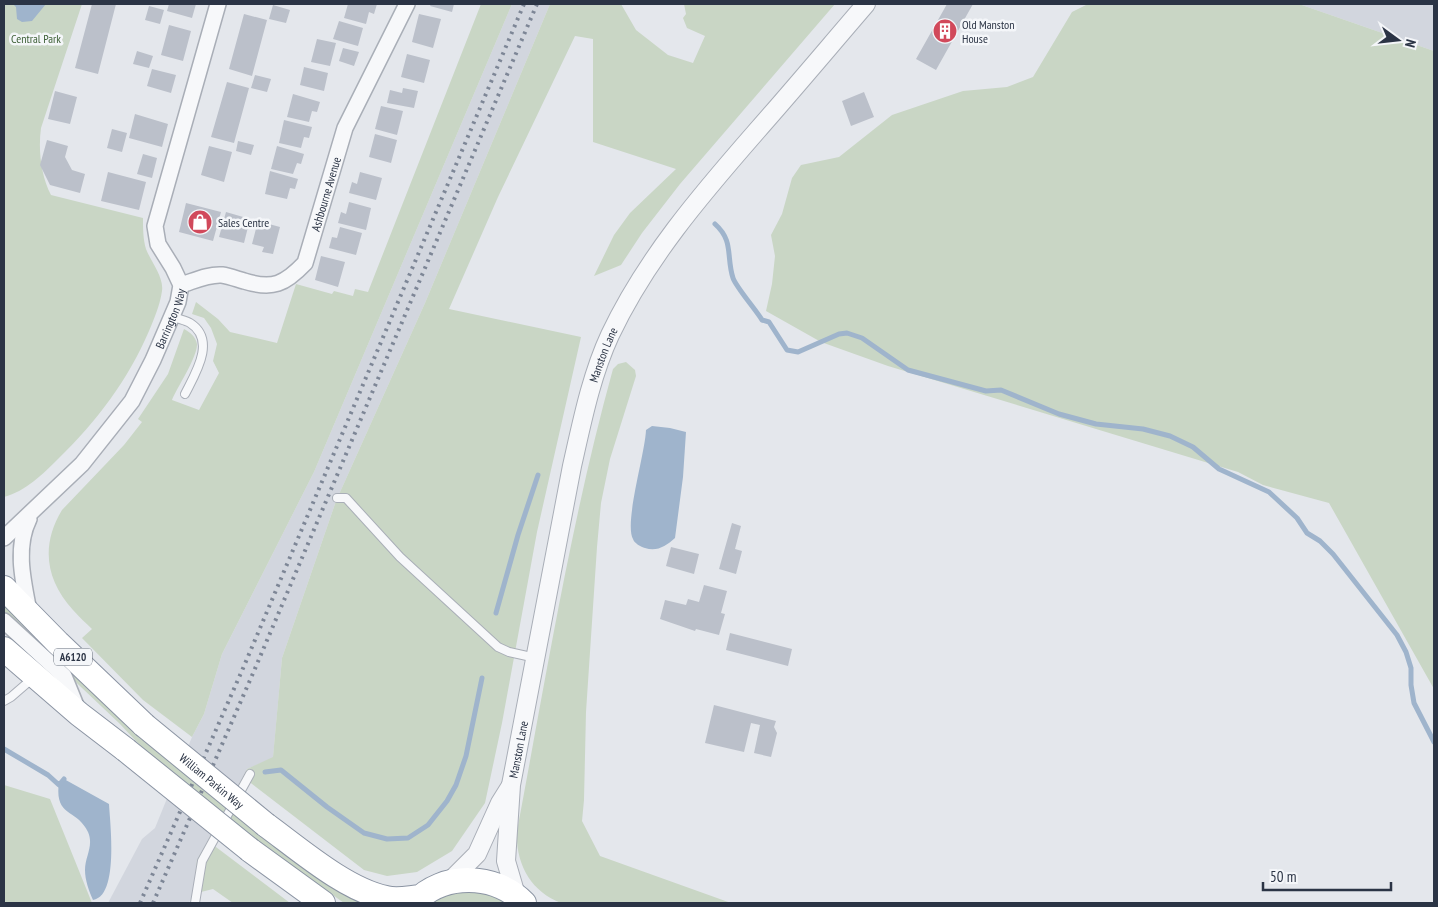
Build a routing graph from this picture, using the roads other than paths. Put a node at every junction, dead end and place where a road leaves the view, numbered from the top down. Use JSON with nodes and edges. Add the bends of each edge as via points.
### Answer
{"nodes":[{"id":1,"x":218,"y":4,"type":"edge"},
{"id":2,"x":407,"y":4,"type":"edge"},
{"id":3,"x":866,"y":4,"type":"edge"},
{"id":4,"x":181,"y":285,"type":"junction"},
{"id":5,"x":172,"y":316,"type":"junction"},
{"id":6,"x":185,"y":394,"type":"dead end"},
{"id":7,"x":337,"y":498,"type":"dead end"},
{"id":8,"x":32,"y":513,"type":"junction"},
{"id":9,"x":4,"y":522,"type":"edge"},
{"id":10,"x":4,"y":538,"type":"edge"},
{"id":11,"x":4,"y":588,"type":"edge"},
{"id":12,"x":30,"y":614,"type":"junction"},
{"id":13,"x":4,"y":621,"type":"edge"},
{"id":14,"x":4,"y":649,"type":"edge"},
{"id":15,"x":536,"y":658,"type":"junction"},
{"id":16,"x":35,"y":676,"type":"junction"},
{"id":17,"x":4,"y":701,"type":"edge"},
{"id":18,"x":79,"y":714,"type":"junction"},
{"id":19,"x":250,"y":774,"type":"dead end"},
{"id":20,"x":511,"y":785,"type":"junction"},
{"id":21,"x":449,"y":882,"type":"junction"},
{"id":22,"x":520,"y":899,"type":"edge"},
{"id":23,"x":417,"y":900,"type":"edge"},
{"id":24,"x":195,"y":903,"type":"edge"},
{"id":25,"x":324,"y":903,"type":"edge"}],
"edges":[{"from":1,"to":4,"type":"street","name":"Barrington Way","via":[[156,226],[158,244]]},
{"from":2,"to":4,"type":"street","name":"Ashbourne Avenue","via":[[345,128],[305,263],[291,278],[276,284],[257,285],[222,275],[207,276]]},
{"from":3,"to":15,"type":"street","name":"Manston Lane","via":[[688,212],[651,262],[609,337],[584,414],[572,466]]},
{"from":4,"to":5,"type":"street","name":"Barrington Way"},
{"from":5,"to":6,"type":"lane","via":[[191,324],[201,334],[202,340],[199,366]]},
{"from":5,"to":8,"type":"street","name":"Barrington Way","via":[[132,401],[82,464]]},
{"from":7,"to":15,"type":"lane","via":[[346,498],[395,552],[498,647]]},
{"from":8,"to":9,"type":"street","name":"Barrington Way"},
{"from":8,"to":10,"type":"street","name":"Barrington Way"},
{"from":8,"to":12,"type":"street","via":[[23,532],[21,553]]},
{"from":11,"to":12,"type":"highway","name":"William Parkin Way","number":"A6120"},
{"from":12,"to":23,"type":"highway","name":"William Parkin Way","number":"A6120","bridge":true,"via":[[144,725],[266,825],[361,891],[386,898]]},
{"from":13,"to":18,"type":"street","via":[[64,676]]},
{"from":14,"to":16,"type":"highway"},
{"from":15,"to":20,"type":"street","name":"Manston Lane"},
{"from":16,"to":17,"type":"lane"},
{"from":16,"to":18,"type":"highway"},
{"from":18,"to":25,"type":"highway","bridge":true,"via":[[250,850]]},
{"from":19,"to":24,"type":"lane","via":[[202,861]]},
{"from":20,"to":21,"type":"street","name":"Manston Lane","via":[[477,854]]},
{"from":20,"to":22,"type":"street","name":"Manston Lane","via":[[506,861]]},
{"from":21,"to":22,"type":"highway","via":[[472,879],[495,884]]},
{"from":21,"to":23,"type":"highway"}]}
